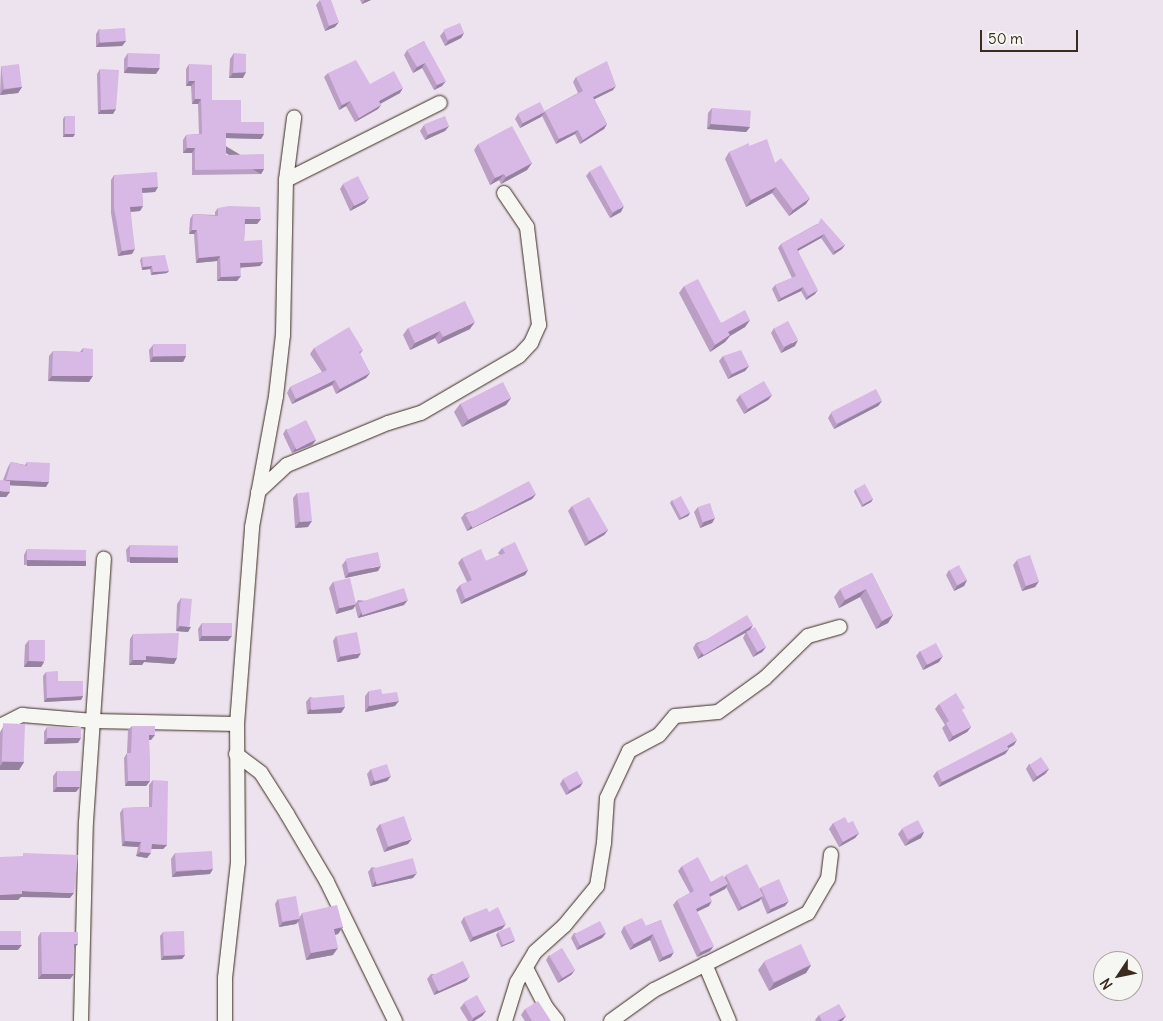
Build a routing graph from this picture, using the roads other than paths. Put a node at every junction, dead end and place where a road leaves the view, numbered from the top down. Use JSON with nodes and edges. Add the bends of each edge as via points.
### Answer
{"nodes":[{"id":1,"x":440,"y":103,"type":"dead end"},
{"id":2,"x":294,"y":118,"type":"dead end"},
{"id":3,"x":286,"y":180,"type":"junction"},
{"id":4,"x":504,"y":193,"type":"dead end"},
{"id":5,"x":258,"y":492,"type":"junction"},
{"id":6,"x":104,"y":559,"type":"dead end"},
{"id":7,"x":840,"y":627,"type":"dead end"},
{"id":8,"x":94,"y":721,"type":"junction"},
{"id":9,"x":237,"y":724,"type":"junction"},
{"id":10,"x":0,"y":726,"type":"edge"},
{"id":11,"x":236,"y":754,"type":"junction"},
{"id":12,"x":831,"y":854,"type":"dead end"},
{"id":13,"x":705,"y":964,"type":"junction"},
{"id":14,"x":527,"y":970,"type":"junction"},
{"id":15,"x":81,"y":1021,"type":"edge"},
{"id":16,"x":225,"y":1021,"type":"edge"},
{"id":17,"x":395,"y":1021,"type":"edge"},
{"id":18,"x":504,"y":1021,"type":"edge"},
{"id":19,"x":557,"y":1021,"type":"edge"},
{"id":20,"x":611,"y":1021,"type":"edge"},
{"id":21,"x":729,"y":1021,"type":"edge"}],
"edges":[{"from":1,"to":3,"type":"street"},
{"from":2,"to":3,"type":"street"},
{"from":3,"to":5,"type":"street","via":[[283,335],[276,396]]},
{"from":4,"to":5,"type":"street","via":[[527,227],[539,325],[531,343],[519,356],[421,413],[388,423],[287,466]]},
{"from":5,"to":9,"type":"street","via":[[252,527]]},
{"from":6,"to":8,"type":"street"},
{"from":7,"to":14,"type":"street","via":[[808,636],[765,678],[718,712],[675,716],[658,735],[629,751],[607,798],[597,886],[564,926],[534,952]]},
{"from":8,"to":9,"type":"street"},
{"from":8,"to":10,"type":"street","via":[[22,715]]},
{"from":8,"to":15,"type":"street","via":[[86,822]]},
{"from":9,"to":11,"type":"street"},
{"from":11,"to":16,"type":"street","via":[[238,862],[225,978]]},
{"from":11,"to":17,"type":"street","via":[[262,773],[288,814],[327,882]]},
{"from":12,"to":13,"type":"street","via":[[828,879],[808,913]]},
{"from":13,"to":20,"type":"street","via":[[654,990]]},
{"from":13,"to":21,"type":"street"},
{"from":14,"to":18,"type":"street","via":[[517,982]]},
{"from":14,"to":19,"type":"street"}]}
